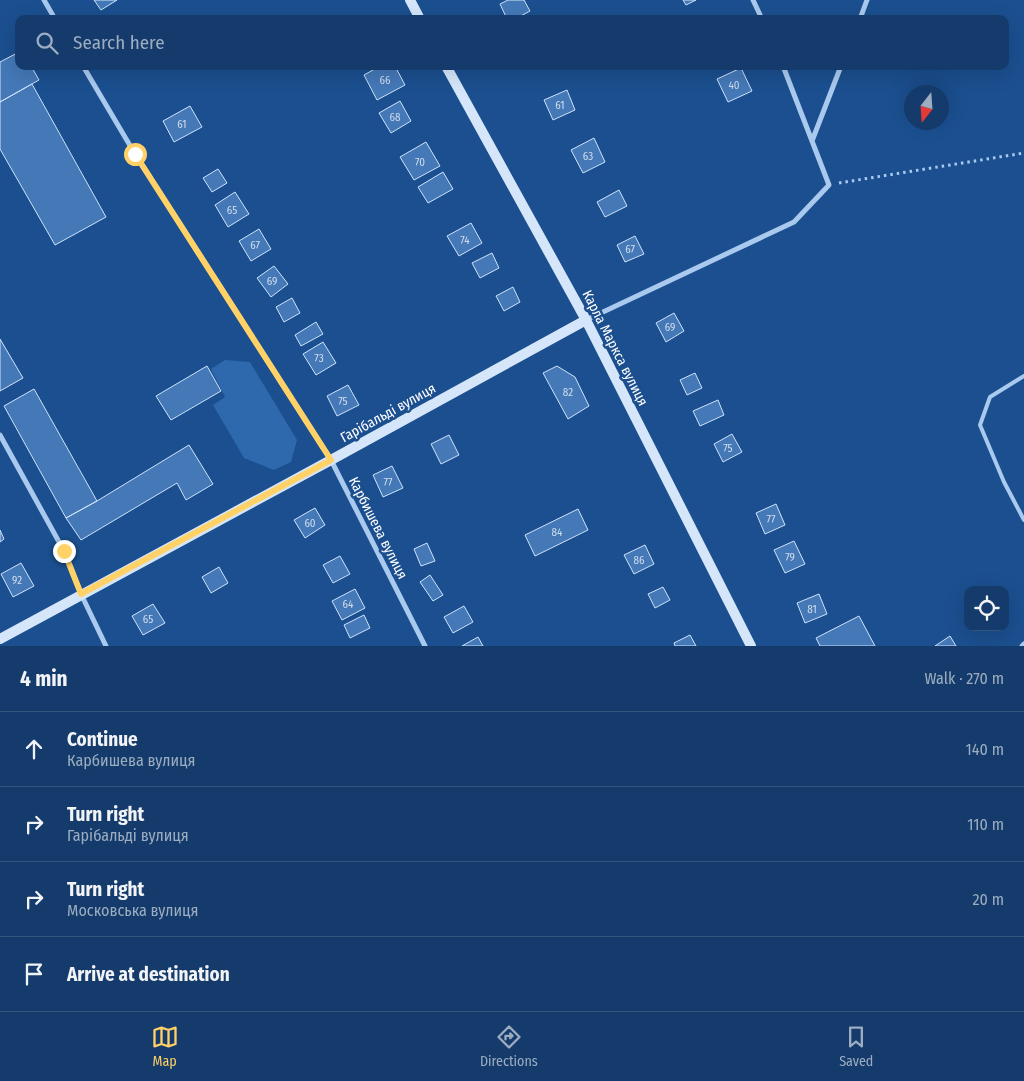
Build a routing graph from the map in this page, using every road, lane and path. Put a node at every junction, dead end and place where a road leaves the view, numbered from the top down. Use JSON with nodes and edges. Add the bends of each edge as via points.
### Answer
{"nodes":[{"id":1,"x":44,"y":0,"type":"edge"},
{"id":2,"x":410,"y":0,"type":"edge"},
{"id":3,"x":753,"y":0,"type":"edge"},
{"id":4,"x":867,"y":0,"type":"edge"},
{"id":5,"x":53,"y":15,"type":"edge"},
{"id":6,"x":418,"y":15,"type":"edge"},
{"id":7,"x":760,"y":15,"type":"edge"},
{"id":8,"x":861,"y":15,"type":"edge"},
{"id":9,"x":85,"y":70,"type":"edge"},
{"id":10,"x":448,"y":70,"type":"edge"},
{"id":11,"x":785,"y":70,"type":"edge"},
{"id":12,"x":839,"y":70,"type":"edge"},
{"id":13,"x":812,"y":141,"type":"junction"},
{"id":14,"x":1024,"y":154,"type":"edge"},
{"id":15,"x":829,"y":185,"type":"junction"},
{"id":16,"x":586,"y":320,"type":"junction"},
{"id":17,"x":1024,"y":376,"type":"edge"},
{"id":18,"x":0,"y":435,"type":"edge"},
{"id":19,"x":331,"y":460,"type":"junction"},
{"id":20,"x":1024,"y":520,"type":"edge"},
{"id":21,"x":81,"y":594,"type":"junction"},
{"id":22,"x":0,"y":639,"type":"edge"},
{"id":23,"x":106,"y":646,"type":"edge"},
{"id":24,"x":425,"y":646,"type":"edge"},
{"id":25,"x":750,"y":646,"type":"edge"}],
"edges":[{"from":1,"to":5,"type":"street"},
{"from":2,"to":6,"type":"street"},
{"from":3,"to":7,"type":"street"},
{"from":4,"to":8,"type":"street"},
{"from":9,"to":19,"type":"street","name":"Карбишева вулиця","via":[[135,154]]},
{"from":10,"to":16,"type":"street","name":"Карла Маркса вулиця"},
{"from":11,"to":13,"type":"street"},
{"from":12,"to":13,"type":"street"},
{"from":13,"to":15,"type":"street"},
{"from":14,"to":15,"type":"path"},
{"from":15,"to":16,"type":"street","name":"Гарібальді вулиця","via":[[794,222]]},
{"from":16,"to":19,"type":"street","name":"Гарібальді вулиця"},
{"from":16,"to":25,"type":"street","name":"Карла Маркса вулиця"},
{"from":17,"to":20,"type":"lane","via":[[990,398],[980,425]]},
{"from":18,"to":21,"type":"street","via":[[64,551]]},
{"from":19,"to":21,"type":"street","name":"Гарібальді вулиця"},
{"from":19,"to":24,"type":"street","name":"Карбишева вулиця"},
{"from":21,"to":22,"type":"street","name":"Гарібальді вулиця"},
{"from":21,"to":23,"type":"street"}]}
